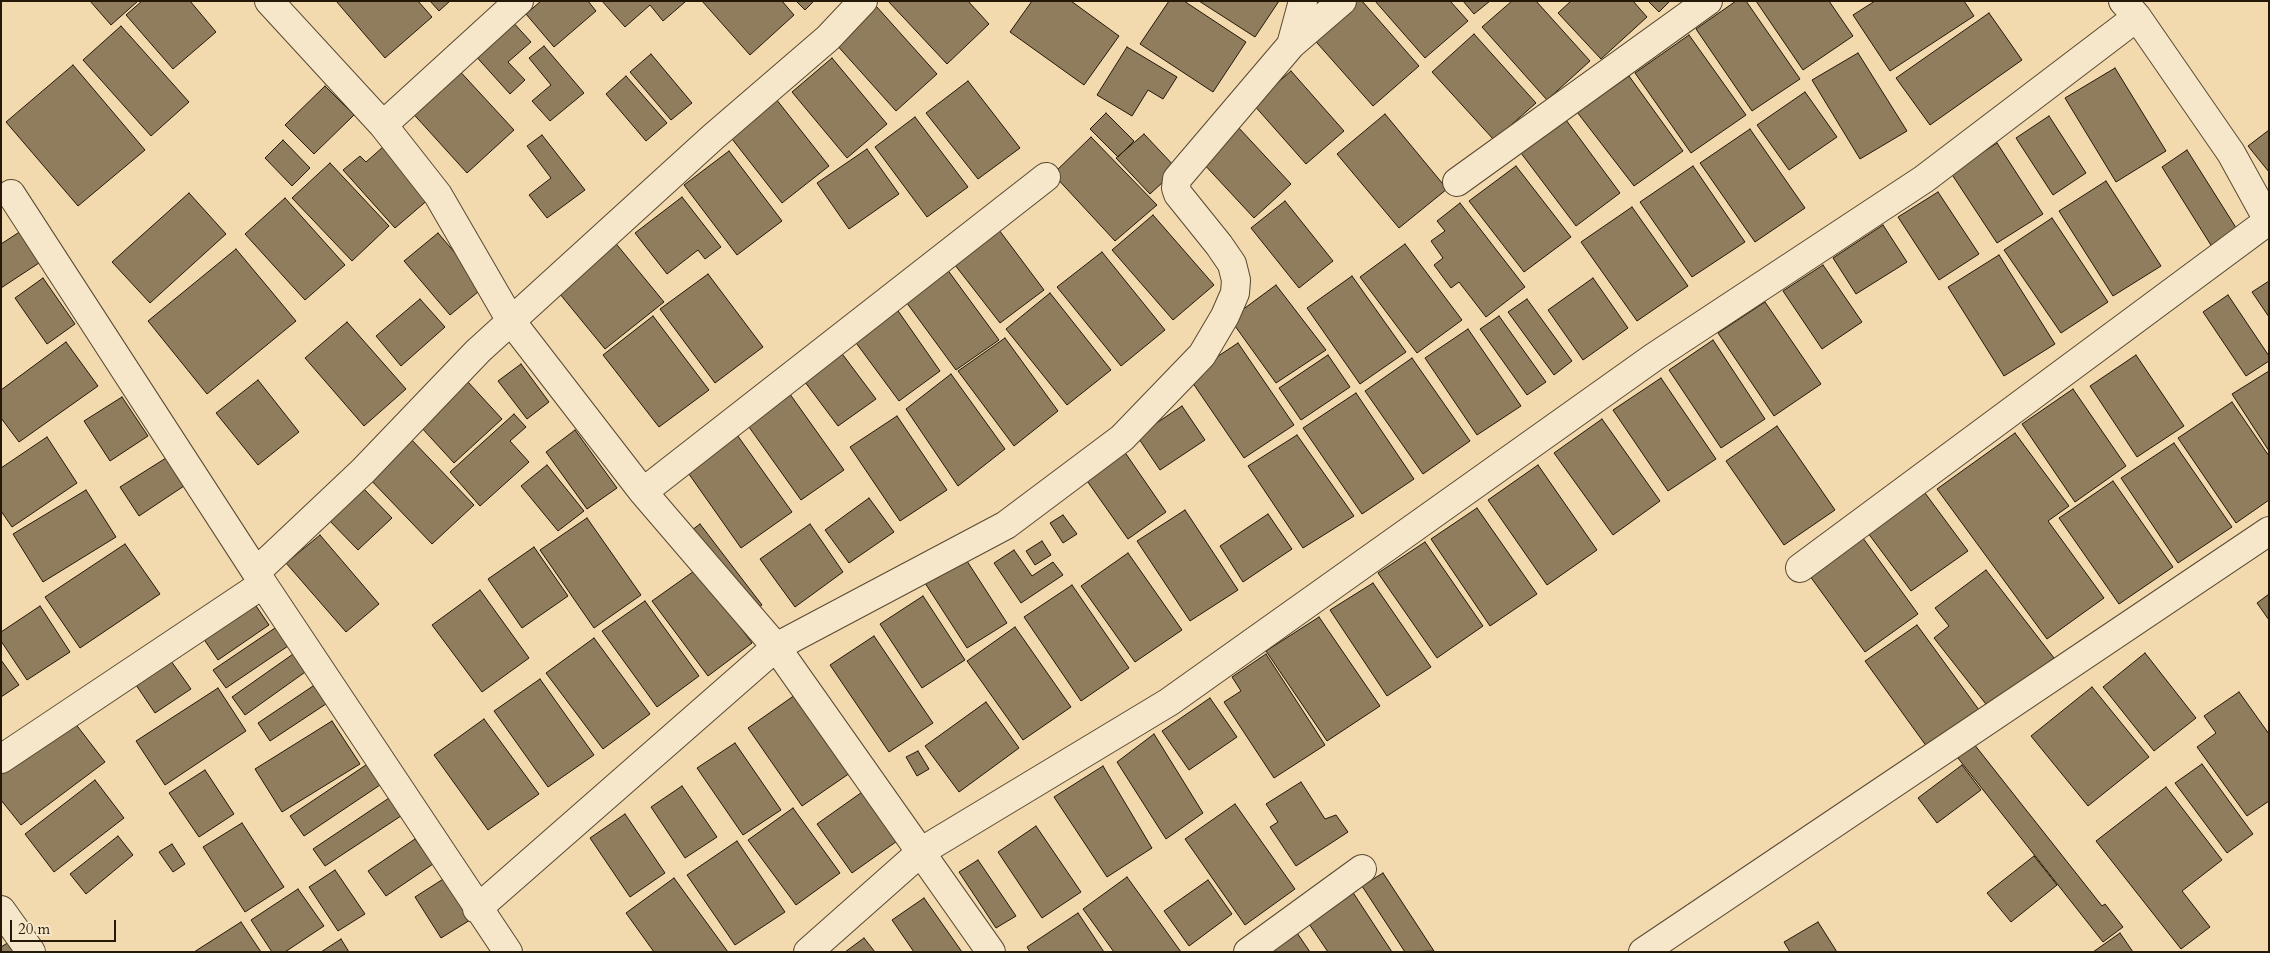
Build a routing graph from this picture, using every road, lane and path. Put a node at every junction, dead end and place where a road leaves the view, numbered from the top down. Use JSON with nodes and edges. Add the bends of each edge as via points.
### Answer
{"nodes":[{"id":1,"x":269,"y":1,"type":"edge"},
{"id":2,"x":519,"y":1,"type":"edge"},
{"id":3,"x":863,"y":1,"type":"edge"},
{"id":4,"x":1303,"y":1,"type":"edge"},
{"id":5,"x":1342,"y":1,"type":"edge"},
{"id":6,"x":1708,"y":1,"type":"edge"},
{"id":7,"x":2130,"y":9,"type":"edge"},
{"id":8,"x":1290,"y":45,"type":"junction"},
{"id":9,"x":382,"y":125,"type":"junction"},
{"id":10,"x":1046,"y":177,"type":"dead end"},
{"id":11,"x":1457,"y":182,"type":"dead end"},
{"id":12,"x":12,"y":194,"type":"dead end"},
{"id":13,"x":2269,"y":222,"type":"edge"},
{"id":14,"x":512,"y":321,"type":"junction"},
{"id":15,"x":643,"y":492,"type":"junction"},
{"id":16,"x":2269,"y":531,"type":"edge"},
{"id":17,"x":1800,"y":568,"type":"dead end"},
{"id":18,"x":260,"y":578,"type":"junction"},
{"id":19,"x":776,"y":647,"type":"junction"},
{"id":20,"x":1,"y":759,"type":"edge"},
{"id":21,"x":922,"y":851,"type":"junction"},
{"id":22,"x":1362,"y":869,"type":"dead end"},
{"id":23,"x":477,"y":908,"type":"junction"},
{"id":24,"x":4,"y":921,"type":"edge"},
{"id":25,"x":31,"y":952,"type":"edge"},
{"id":26,"x":508,"y":952,"type":"edge"},
{"id":27,"x":808,"y":952,"type":"edge"},
{"id":28,"x":991,"y":952,"type":"edge"},
{"id":29,"x":1248,"y":952,"type":"edge"},
{"id":30,"x":1643,"y":952,"type":"edge"}],
"edges":[{"from":1,"to":9,"type":"street"},
{"from":2,"to":9,"type":"street"},
{"from":3,"to":14,"type":"street","via":[[828,38],[713,137]]},
{"from":4,"to":8,"type":"street"},
{"from":5,"to":8,"type":"street"},
{"from":6,"to":11,"type":"street"},
{"from":7,"to":13,"type":"street","via":[[2231,153]]},
{"from":7,"to":21,"type":"street","via":[[1924,179],[1654,357],[1169,702]]},
{"from":8,"to":19,"type":"street","via":[[1177,179],[1178,194],[1224,252],[1232,264],[1236,280],[1235,293],[1225,316],[1202,355],[1122,438],[1006,525]]},
{"from":9,"to":14,"type":"street","via":[[438,195]]},
{"from":10,"to":15,"type":"street"},
{"from":12,"to":18,"type":"street"},
{"from":13,"to":17,"type":"street"},
{"from":14,"to":15,"type":"street"},
{"from":14,"to":18,"type":"street","via":[[478,351]]},
{"from":15,"to":19,"type":"street"},
{"from":16,"to":30,"type":"street"},
{"from":18,"to":20,"type":"street"},
{"from":18,"to":23,"type":"street"},
{"from":19,"to":21,"type":"street"},
{"from":19,"to":23,"type":"street"},
{"from":21,"to":27,"type":"street"},
{"from":21,"to":28,"type":"street"},
{"from":22,"to":29,"type":"street"},
{"from":23,"to":26,"type":"street"},
{"from":24,"to":25,"type":"street"}]}
